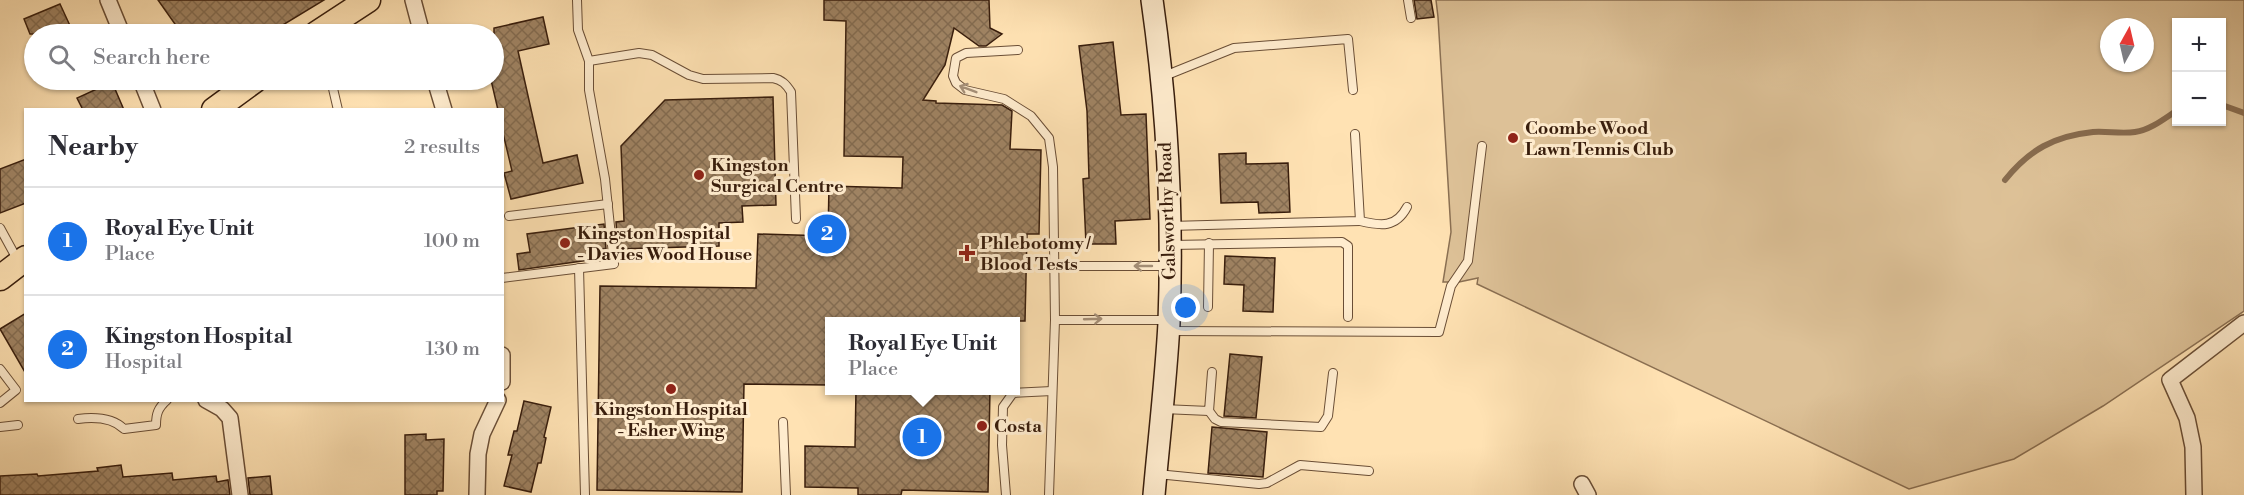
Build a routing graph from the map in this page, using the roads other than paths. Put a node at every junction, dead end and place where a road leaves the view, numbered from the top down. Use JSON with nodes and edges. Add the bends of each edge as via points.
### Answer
{"nodes":[{"id":1,"x":368,"y":0,"type":"edge"},
{"id":2,"x":412,"y":0,"type":"edge"},
{"id":3,"x":577,"y":0,"type":"edge"},
{"id":4,"x":1152,"y":0,"type":"edge"},
{"id":5,"x":1408,"y":0,"type":"edge"},
{"id":6,"x":114,"y":4,"type":"edge"},
{"id":7,"x":1411,"y":18,"type":"dead end"},
{"id":8,"x":119,"y":24,"type":"edge"},
{"id":9,"x":333,"y":24,"type":"edge"},
{"id":10,"x":419,"y":24,"type":"edge"},
{"id":11,"x":1018,"y":50,"type":"dead end"},
{"id":12,"x":590,"y":62,"type":"junction"},
{"id":13,"x":1160,"y":77,"type":"junction"},
{"id":14,"x":145,"y":90,"type":"edge"},
{"id":15,"x":243,"y":90,"type":"edge"},
{"id":16,"x":333,"y":90,"type":"edge"},
{"id":17,"x":438,"y":90,"type":"edge"},
{"id":18,"x":1353,"y":90,"type":"dead end"},
{"id":19,"x":223,"y":107,"type":"edge"},
{"id":20,"x":152,"y":108,"type":"edge"},
{"id":21,"x":338,"y":108,"type":"edge"},
{"id":22,"x":443,"y":108,"type":"edge"},
{"id":23,"x":1355,"y":134,"type":"dead end"},
{"id":24,"x":1482,"y":146,"type":"dead end"},
{"id":25,"x":608,"y":204,"type":"junction"},
{"id":26,"x":1407,"y":207,"type":"dead end"},
{"id":27,"x":509,"y":216,"type":"dead end"},
{"id":28,"x":796,"y":219,"type":"dead end"},
{"id":29,"x":1360,"y":221,"type":"junction"},
{"id":30,"x":0,"y":228,"type":"edge"},
{"id":31,"x":1169,"y":235,"type":"junction"},
{"id":32,"x":1209,"y":243,"type":"junction"},
{"id":33,"x":23,"y":261,"type":"edge"},
{"id":34,"x":1053,"y":266,"type":"junction"},
{"id":35,"x":1169,"y":266,"type":"junction"},
{"id":36,"x":579,"y":268,"type":"junction"},
{"id":37,"x":0,"y":278,"type":"edge"},
{"id":38,"x":504,"y":278,"type":"edge"},
{"id":39,"x":1208,"y":307,"type":"dead end"},
{"id":40,"x":1348,"y":317,"type":"dead end"},
{"id":41,"x":1055,"y":320,"type":"junction"},
{"id":42,"x":2244,"y":323,"type":"edge"},
{"id":43,"x":1168,"y":325,"type":"junction"},
{"id":44,"x":0,"y":369,"type":"edge"},
{"id":45,"x":1212,"y":372,"type":"dead end"},
{"id":46,"x":1333,"y":373,"type":"dead end"},
{"id":47,"x":1052,"y":391,"type":"junction"},
{"id":48,"x":1020,"y":392,"type":"edge"},
{"id":49,"x":1012,"y":395,"type":"edge"},
{"id":50,"x":165,"y":402,"type":"edge"},
{"id":51,"x":210,"y":402,"type":"edge"},
{"id":52,"x":497,"y":402,"type":"edge"},
{"id":53,"x":0,"y":403,"type":"edge"},
{"id":54,"x":1161,"y":409,"type":"junction"},
{"id":55,"x":1209,"y":411,"type":"junction"},
{"id":56,"x":78,"y":419,"type":"dead end"},
{"id":57,"x":783,"y":422,"type":"dead end"},
{"id":58,"x":18,"y":425,"type":"dead end"},
{"id":59,"x":0,"y":427,"type":"edge"},
{"id":60,"x":1369,"y":471,"type":"dead end"},
{"id":61,"x":1156,"y":474,"type":"junction"},
{"id":62,"x":240,"y":495,"type":"edge"},
{"id":63,"x":477,"y":495,"type":"edge"},
{"id":64,"x":585,"y":495,"type":"edge"},
{"id":65,"x":786,"y":495,"type":"edge"},
{"id":66,"x":1006,"y":495,"type":"edge"},
{"id":67,"x":1048,"y":495,"type":"edge"},
{"id":68,"x":1154,"y":495,"type":"edge"},
{"id":69,"x":2194,"y":495,"type":"edge"}],
"edges":[{"from":1,"to":9,"type":"main road"},
{"from":2,"to":10,"type":"street"},
{"from":3,"to":12,"type":"lane","via":[[578,30]]},
{"from":4,"to":13,"type":"street","name":"Galsworthy Road"},
{"from":5,"to":7,"type":"lane"},
{"from":6,"to":8,"type":"street"},
{"from":34,"to":11,"type":"lane","one_way":true,"via":[[1053,167],[1049,138],[1022,110],[1004,99],[965,90],[953,76],[956,58],[966,53]]},
{"from":12,"to":25,"type":"lane","via":[[589,90]]},
{"from":12,"to":28,"type":"lane","via":[[639,53],[652,55],[703,79],[781,80],[790,92]]},
{"from":13,"to":18,"type":"lane","via":[[1234,48],[1348,39]]},
{"from":13,"to":31,"type":"street","name":"Galsworthy Road"},
{"from":14,"to":20,"type":"street"},
{"from":15,"to":19,"type":"main road"},
{"from":16,"to":21,"type":"lane"},
{"from":17,"to":22,"type":"street"},
{"from":23,"to":29,"type":"lane"},
{"from":24,"to":43,"type":"lane","via":[[1468,261],[1451,286],[1438,332]]},
{"from":25,"to":27,"type":"lane"},
{"from":25,"to":36,"type":"lane","via":[[614,264]]},
{"from":26,"to":29,"type":"lane","via":[[1393,224],[1379,226]]},
{"from":29,"to":31,"type":"lane"},
{"from":30,"to":33,"type":"lane"},
{"from":31,"to":32,"type":"lane"},
{"from":31,"to":35,"type":"street","name":"Galsworthy Road"},
{"from":32,"to":39,"type":"lane"},
{"from":32,"to":40,"type":"lane","via":[[1342,242],[1348,246]]},
{"from":33,"to":37,"type":"main road"},
{"from":35,"to":34,"type":"lane","one_way":true},
{"from":34,"to":41,"type":"lane"},
{"from":35,"to":43,"type":"street","name":"Galsworthy Road"},
{"from":36,"to":38,"type":"lane"},
{"from":36,"to":64,"type":"lane"},
{"from":41,"to":43,"type":"lane","one_way":true,"via":[[1105,319]]},
{"from":41,"to":47,"type":"lane"},
{"from":42,"to":69,"type":"street","via":[[2170,380],[2187,418],[2193,447]]},
{"from":43,"to":54,"type":"street","name":"Galsworthy Road"},
{"from":44,"to":53,"type":"lane","via":[[16,390]]},
{"from":45,"to":55,"type":"lane"},
{"from":46,"to":55,"type":"lane","via":[[1328,416],[1321,427],[1221,422]]},
{"from":47,"to":48,"type":"lane"},
{"from":47,"to":67,"type":"lane"},
{"from":49,"to":66,"type":"lane","via":[[1003,407]]},
{"from":50,"to":56,"type":"lane","via":[[156,414],[156,425],[124,429],[97,417]]},
{"from":51,"to":62,"type":"street","via":[[230,418]]},
{"from":52,"to":63,"type":"street","via":[[482,434]]},
{"from":54,"to":55,"type":"lane"},
{"from":54,"to":61,"type":"street","name":"Galsworthy Road"},
{"from":57,"to":65,"type":"lane"},
{"from":58,"to":59,"type":"lane"},
{"from":60,"to":61,"type":"lane","via":[[1300,465],[1259,484]]},
{"from":61,"to":68,"type":"street","name":"Galsworthy Road"}]}
